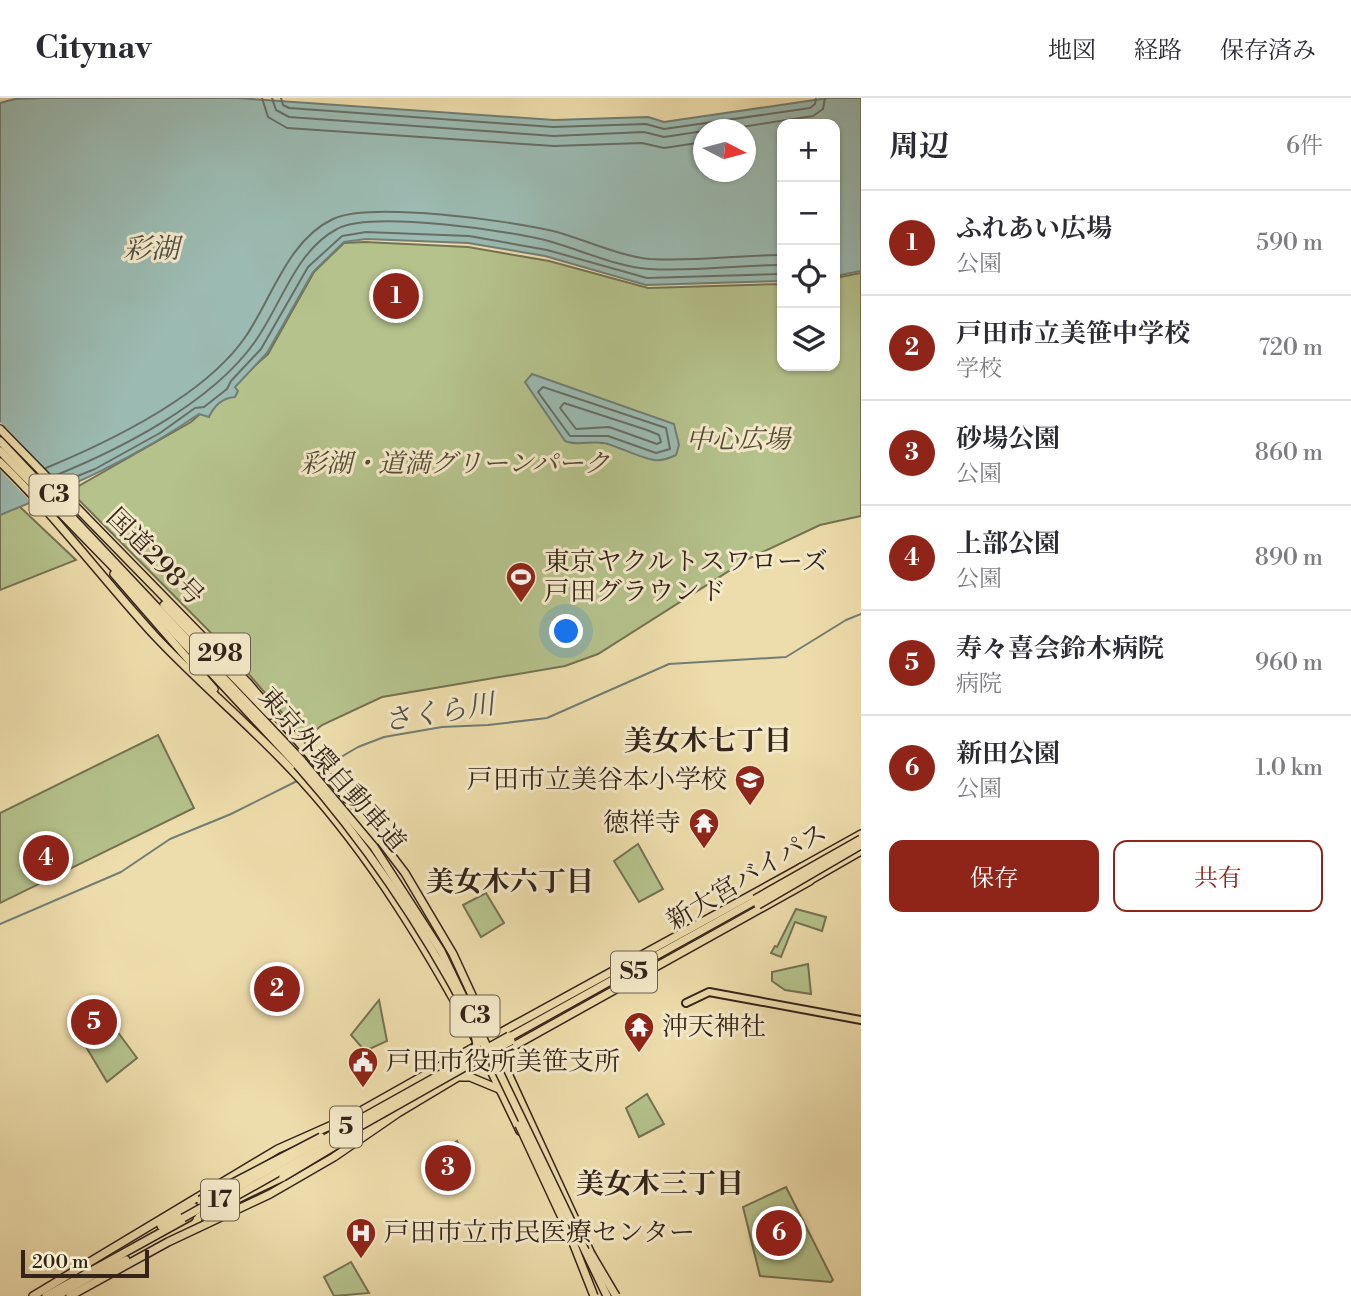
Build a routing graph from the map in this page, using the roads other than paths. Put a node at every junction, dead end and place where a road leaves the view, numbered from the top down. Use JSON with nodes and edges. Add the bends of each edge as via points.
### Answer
{"nodes":[{"id":1,"x":0,"y":429,"type":"edge"},
{"id":2,"x":0,"y":441,"type":"edge"},
{"id":3,"x":0,"y":451,"type":"edge"},
{"id":4,"x":0,"y":462,"type":"edge"},
{"id":5,"x":59,"y":511,"type":"junction"},
{"id":6,"x":122,"y":567,"type":"junction"},
{"id":7,"x":240,"y":718,"type":"junction"},
{"id":8,"x":295,"y":740,"type":"junction"},
{"id":9,"x":323,"y":794,"type":"junction"},
{"id":10,"x":338,"y":801,"type":"junction"},
{"id":11,"x":861,"y":837,"type":"edge"},
{"id":12,"x":861,"y":845,"type":"edge"},
{"id":13,"x":861,"y":851,"type":"edge"},
{"id":14,"x":841,"y":853,"type":"junction"},
{"id":15,"x":802,"y":867,"type":"junction"},
{"id":16,"x":810,"y":881,"type":"junction"},
{"id":17,"x":686,"y":1003,"type":"dead end"},
{"id":18,"x":861,"y":1020,"type":"edge"},
{"id":19,"x":484,"y":1029,"type":"junction"},
{"id":20,"x":475,"y":1034,"type":"junction"},
{"id":21,"x":508,"y":1040,"type":"junction"},
{"id":22,"x":489,"y":1050,"type":"junction"},
{"id":23,"x":469,"y":1060,"type":"junction"},
{"id":24,"x":502,"y":1067,"type":"junction"},
{"id":25,"x":494,"y":1071,"type":"junction"},
{"id":26,"x":458,"y":1077,"type":"junction"},
{"id":27,"x":502,"y":1092,"type":"junction"},
{"id":28,"x":398,"y":1113,"type":"junction"},
{"id":29,"x":350,"y":1117,"type":"junction"},
{"id":30,"x":371,"y":1124,"type":"junction"},
{"id":31,"x":324,"y":1135,"type":"junction"},
{"id":32,"x":323,"y":1146,"type":"junction"},
{"id":33,"x":294,"y":1158,"type":"junction"},
{"id":34,"x":283,"y":1178,"type":"junction"},
{"id":35,"x":202,"y":1213,"type":"junction"},
{"id":36,"x":213,"y":1219,"type":"junction"},
{"id":37,"x":158,"y":1223,"type":"junction"},
{"id":38,"x":116,"y":1255,"type":"junction"},
{"id":39,"x":97,"y":1273,"type":"junction"},
{"id":40,"x":33,"y":1296,"type":"edge"},
{"id":41,"x":44,"y":1296,"type":"edge"},
{"id":42,"x":54,"y":1296,"type":"edge"},
{"id":43,"x":71,"y":1296,"type":"edge"},
{"id":44,"x":598,"y":1296,"type":"edge"},
{"id":45,"x":611,"y":1296,"type":"edge"}],
"edges":[{"from":1,"to":8,"type":"highway","name":"国道298号","number":"298","via":[[228,661]]},
{"from":2,"to":6,"type":"highway","name":"東京外環自動車道","number":"C3"},
{"from":3,"to":5,"type":"highway","name":"東京外環自動車道","number":"C3"},
{"from":4,"to":7,"type":"highway","name":"国道298号","number":"298","via":[[155,635]]},
{"from":5,"to":7,"type":"highway"},
{"from":5,"to":9,"type":"highway","name":"東京外環自動車道","number":"C3","bridge":true},
{"from":6,"to":8,"type":"highway"},
{"from":6,"to":10,"type":"highway","name":"東京外環自動車道","number":"C3","bridge":true},
{"from":7,"to":22,"type":"highway","name":"国道298号","number":"298","via":[[300,778],[382,884]]},
{"from":8,"to":22,"type":"highway","name":"国道298号","number":"298","via":[[384,844],[419,894],[453,954]]},
{"from":9,"to":20,"type":"highway","bridge":true,"via":[[396,900]]},
{"from":9,"to":44,"type":"highway","name":"東京外環自動車道","number":"C3","bridge":true,"via":[[401,896],[452,982]]},
{"from":10,"to":19,"type":"highway","bridge":true,"via":[[412,889]]},
{"from":10,"to":45,"type":"highway","name":"東京外環自動車道","number":"C3","bridge":true,"via":[[397,879],[441,951]]},
{"from":11,"to":14,"type":"highway","number":"S5","bridge":true},
{"from":11,"to":15,"type":"highway","name":"新大宮バイパス","number":"17"},
{"from":12,"to":14,"type":"highway","number":"S5","bridge":true},
{"from":13,"to":16,"type":"highway","name":"新大宮バイパス","number":"17"},
{"from":14,"to":21,"type":"highway","number":"S5","bridge":true},
{"from":15,"to":21,"type":"highway","name":"新大宮バイパス","number":"17","via":[[762,897]]},
{"from":15,"to":22,"type":"highway","number":"17"},
{"from":16,"to":21,"type":"highway","name":"新大宮バイパス","number":"17","via":[[763,899]]},
{"from":16,"to":22,"type":"highway","number":"17"},
{"from":17,"to":18,"type":"main road","via":[[709,992]]},
{"from":19,"to":21,"type":"highway"},
{"from":19,"to":22,"type":"highway","bridge":true},
{"from":20,"to":22,"type":"highway","bridge":true},
{"from":20,"to":23,"type":"highway","bridge":true,"via":[[476,1048]]},
{"from":21,"to":22,"type":"highway","bridge":true},
{"from":21,"to":24,"type":"highway","via":[[501,1055]]},
{"from":21,"to":38,"type":"highway","number":"5","bridge":true},
{"from":21,"to":39,"type":"highway","number":"5","bridge":true},
{"from":22,"to":23,"type":"highway","bridge":true},
{"from":22,"to":24,"type":"highway","bridge":true},
{"from":22,"to":25,"type":"highway","bridge":true},
{"from":22,"to":26,"type":"highway","number":"17"},
{"from":22,"to":27,"type":"highway","name":"国道298号","number":"298"},
{"from":22,"to":29,"type":"highway","number":"17"},
{"from":22,"to":45,"type":"highway","name":"国道298号","number":"298"},
{"from":23,"to":25,"type":"highway","bridge":true,"via":[[486,1063]]},
{"from":23,"to":30,"type":"highway","bridge":true},
{"from":23,"to":31,"type":"highway","bridge":true},
{"from":23,"to":32,"type":"highway","number":"17"},
{"from":23,"to":33,"type":"highway","number":"17"},
{"from":24,"to":45,"type":"highway","bridge":true},
{"from":25,"to":44,"type":"highway","bridge":true},
{"from":26,"to":27,"type":"highway","via":[[481,1081]]},
{"from":26,"to":28,"type":"highway","number":"17"},
{"from":27,"to":44,"type":"highway","name":"国道298号","number":"298"},
{"from":28,"to":32,"type":"highway","number":"17"},
{"from":28,"to":36,"type":"highway","number":"17","via":[[270,1194]]},
{"from":29,"to":33,"type":"highway"},
{"from":29,"to":37,"type":"highway","number":"17","via":[[278,1149]]},
{"from":30,"to":34,"type":"highway","bridge":true},
{"from":30,"to":39,"type":"highway","bridge":true},
{"from":31,"to":37,"type":"highway","bridge":true},
{"from":31,"to":38,"type":"highway","bridge":true},
{"from":32,"to":35,"type":"highway","number":"17"},
{"from":33,"to":41,"type":"highway","number":"17"},
{"from":34,"to":35,"type":"highway"},
{"from":34,"to":36,"type":"highway"},
{"from":35,"to":42,"type":"highway","number":"17"},
{"from":36,"to":43,"type":"highway","number":"17"},
{"from":37,"to":40,"type":"highway","number":"17"},
{"from":38,"to":41,"type":"highway","number":"5"},
{"from":39,"to":42,"type":"highway","number":"5"}]}
